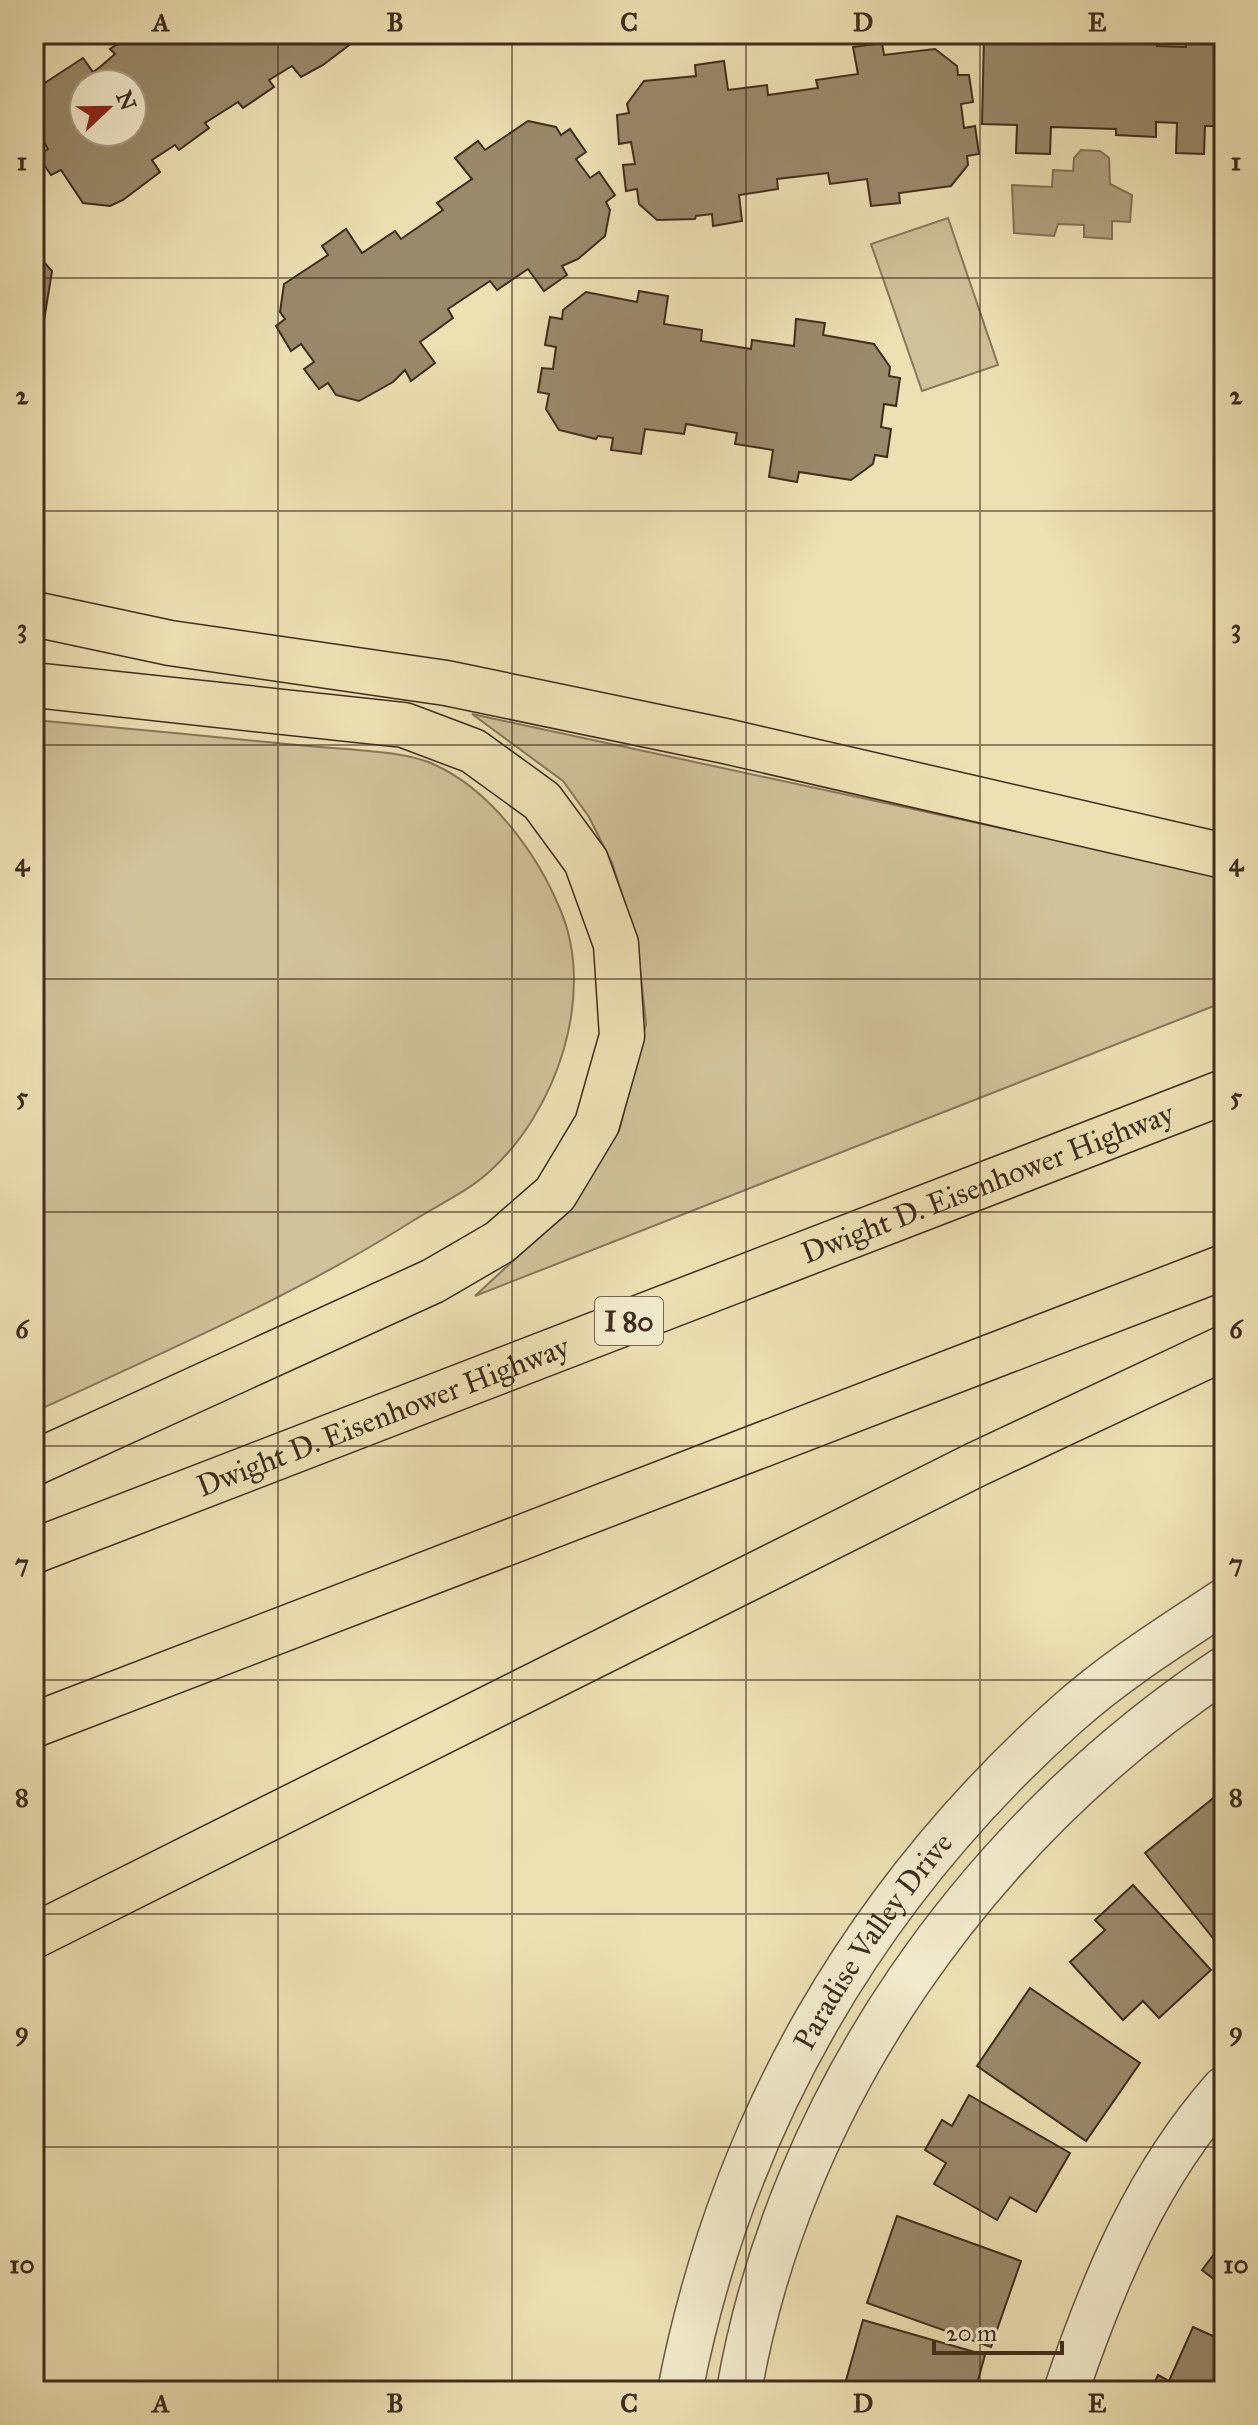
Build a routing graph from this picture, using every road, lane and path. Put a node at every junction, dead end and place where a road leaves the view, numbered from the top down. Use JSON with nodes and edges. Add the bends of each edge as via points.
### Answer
{"nodes":[{"id":1,"x":34,"y":614,"type":"edge"},
{"id":2,"x":34,"y":685,"type":"edge"},
{"id":3,"x":1224,"y":856,"type":"edge"},
{"id":4,"x":1224,"y":1092,"type":"edge"},
{"id":5,"x":1224,"y":1267,"type":"edge"},
{"id":6,"x":1224,"y":1348,"type":"edge"},
{"id":7,"x":34,"y":1463,"type":"edge"},
{"id":8,"x":34,"y":1551,"type":"edge"},
{"id":9,"x":1224,"y":1601,"type":"edge"},
{"id":10,"x":1224,"y":1669,"type":"edge"},
{"id":11,"x":34,"y":1725,"type":"edge"},
{"id":12,"x":34,"y":1936,"type":"edge"},
{"id":13,"x":1224,"y":2089,"type":"edge"},
{"id":14,"x":680,"y":2391,"type":"edge"},
{"id":15,"x":739,"y":2391,"type":"edge"},
{"id":16,"x":1066,"y":2391,"type":"edge"}],
"edges":[{"from":1,"to":3,"type":"highway","via":[[170,643],[446,683]]},
{"from":2,"to":7,"type":"highway","via":[[404,725],[473,751],[542,801],[586,861],[616,944],[622,1036],[597,1124],[555,1194],[500,1242],[433,1281]]},
{"from":4,"to":8,"type":"highway","name":"Dwight D. Eisenhower Highway","number":"I 80"},
{"from":5,"to":11,"type":"highway"},
{"from":6,"to":12,"type":"highway","via":[[975,1465]]},
{"from":9,"to":14,"type":"street","name":"Paradise Valley Drive","via":[[1068,1712],[987,1790],[895,1897],[828,1996],[734,2192],[693,2324]]},
{"from":10,"to":15,"type":"street","name":"Paradise Valley Drive","via":[[1087,1775],[1020,1840],[877,2028],[826,2122],[788,2212],[749,2333]]},
{"from":13,"to":16,"type":"street","via":[[1190,2127],[1131,2227]]}]}
